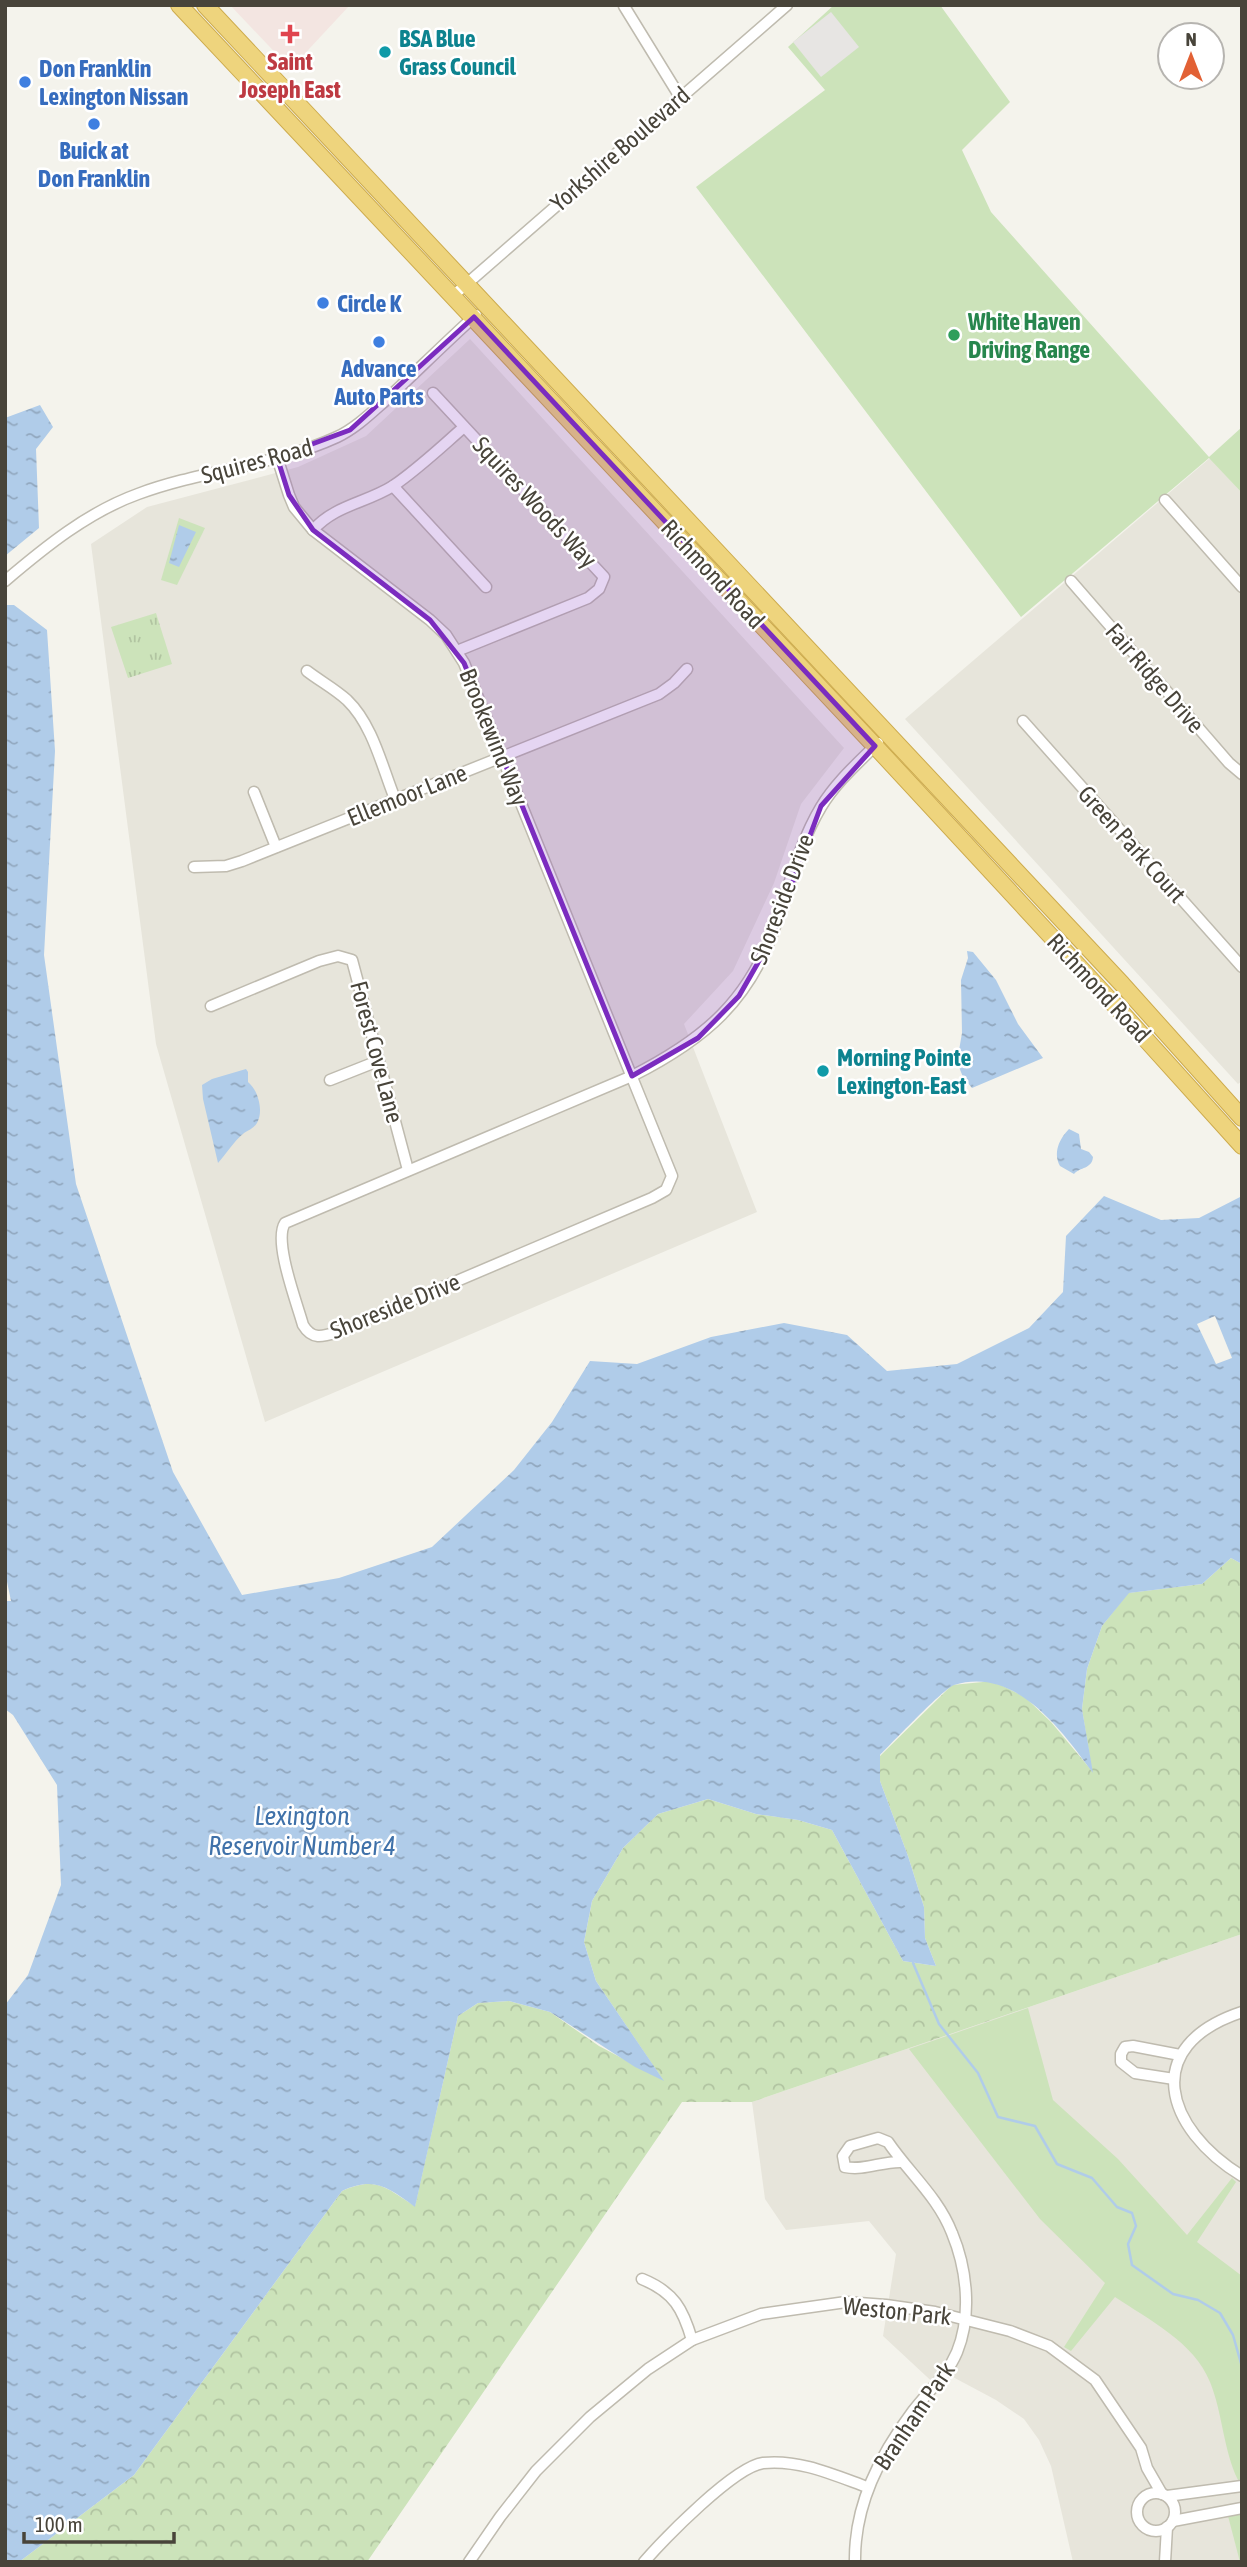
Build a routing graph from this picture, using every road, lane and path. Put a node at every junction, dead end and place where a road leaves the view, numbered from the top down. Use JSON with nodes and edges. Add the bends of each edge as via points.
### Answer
{"nodes":[{"id":1,"x":180,"y":5,"type":"edge"},
{"id":2,"x":205,"y":5,"type":"edge"},
{"id":3,"x":787,"y":5,"type":"edge"},
{"id":4,"x":624,"y":6,"type":"edge"},
{"id":5,"x":680,"y":97,"type":"junction"},
{"id":6,"x":459,"y":289,"type":"junction"},
{"id":7,"x":480,"y":312,"type":"junction"},
{"id":8,"x":433,"y":393,"type":"dead end"},
{"id":9,"x":464,"y":427,"type":"junction"},
{"id":10,"x":277,"y":457,"type":"junction"},
{"id":11,"x":393,"y":486,"type":"junction"},
{"id":12,"x":1166,"y":500,"type":"dead end"},
{"id":13,"x":313,"y":530,"type":"junction"},
{"id":14,"x":5,"y":581,"type":"edge"},
{"id":15,"x":1071,"y":581,"type":"dead end"},
{"id":16,"x":486,"y":587,"type":"dead end"},
{"id":17,"x":1242,"y":587,"type":"edge"},
{"id":18,"x":457,"y":651,"type":"junction"},
{"id":19,"x":687,"y":668,"type":"dead end"},
{"id":20,"x":307,"y":671,"type":"dead end"},
{"id":21,"x":1023,"y":721,"type":"dead end"},
{"id":22,"x":887,"y":733,"type":"junction"},
{"id":23,"x":875,"y":746,"type":"junction"},
{"id":24,"x":503,"y":756,"type":"junction"},
{"id":25,"x":1242,"y":774,"type":"edge"},
{"id":26,"x":254,"y":792,"type":"dead end"},
{"id":27,"x":395,"y":799,"type":"junction"},
{"id":28,"x":276,"y":847,"type":"junction"},
{"id":29,"x":194,"y":867,"type":"dead end"},
{"id":30,"x":1242,"y":967,"type":"edge"},
{"id":31,"x":211,"y":1006,"type":"dead end"},
{"id":32,"x":378,"y":1061,"type":"junction"},
{"id":33,"x":632,"y":1076,"type":"junction"},
{"id":34,"x":330,"y":1080,"type":"dead end"},
{"id":35,"x":1240,"y":1113,"type":"edge"},
{"id":36,"x":1226,"y":1127,"type":"junction"},
{"id":37,"x":1242,"y":1146,"type":"edge"},
{"id":38,"x":408,"y":1170,"type":"junction"},
{"id":39,"x":1242,"y":2012,"type":"edge"},
{"id":40,"x":1180,"y":2055,"type":"junction"},
{"id":41,"x":1174,"y":2079,"type":"junction"},
{"id":42,"x":902,"y":2162,"type":"junction"},
{"id":43,"x":1242,"y":2176,"type":"edge"},
{"id":44,"x":642,"y":2279,"type":"dead end"},
{"id":45,"x":964,"y":2319,"type":"junction"},
{"id":46,"x":692,"y":2340,"type":"junction"},
{"id":47,"x":1147,"y":2468,"type":"junction"},
{"id":48,"x":1242,"y":2486,"type":"edge"},
{"id":49,"x":867,"y":2487,"type":"junction"},
{"id":50,"x":1165,"y":2495,"type":"junction"},
{"id":51,"x":1144,"y":2497,"type":"junction"},
{"id":52,"x":1242,"y":2508,"type":"edge"},
{"id":53,"x":1170,"y":2524,"type":"junction"},
{"id":54,"x":1150,"y":2530,"type":"junction"},
{"id":55,"x":1165,"y":2559,"type":"edge"},
{"id":56,"x":469,"y":2562,"type":"edge"},
{"id":57,"x":644,"y":2562,"type":"edge"},
{"id":58,"x":855,"y":2562,"type":"edge"}],
"edges":[{"from":1,"to":6,"type":"highway","name":"Richmond Road"},
{"from":2,"to":6,"type":"highway","name":"Richmond Road"},
{"from":3,"to":5,"type":"street","name":"Yorkshire Boulevard"},
{"from":4,"to":5,"type":"street"},
{"from":5,"to":6,"type":"street","name":"Yorkshire Boulevard"},
{"from":6,"to":7,"type":"highway","name":"Richmond Road"},
{"from":7,"to":10,"type":"street","name":"Squires Road","via":[[350,430]]},
{"from":7,"to":22,"type":"highway","name":"Richmond Road"},
{"from":7,"to":23,"type":"highway","name":"Richmond Road"},
{"from":8,"to":9,"type":"street","name":"Squires Woods Way"},
{"from":9,"to":11,"type":"street","name":"Squires Woods Way"},
{"from":9,"to":18,"type":"street","name":"Squires Woods Way","via":[[604,577],[599,590],[580,601]]},
{"from":10,"to":13,"type":"street","name":"Brookewind Way","via":[[294,507]]},
{"from":10,"to":14,"type":"street","name":"Squires Road","via":[[122,500],[60,538]]},
{"from":11,"to":13,"type":"street","name":"Squires Woods Way","via":[[335,511]]},
{"from":11,"to":16,"type":"street"},
{"from":12,"to":17,"type":"street"},
{"from":13,"to":18,"type":"street","name":"Brookewind Way","via":[[430,620]]},
{"from":15,"to":25,"type":"street","name":"Fair Ridge Drive"},
{"from":18,"to":24,"type":"street","name":"Brookewind Way"},
{"from":19,"to":24,"type":"street","name":"Ellemoor Lane","via":[[659,694]]},
{"from":20,"to":27,"type":"street","via":[[356,711]]},
{"from":21,"to":30,"type":"street","name":"Green Park Court"},
{"from":22,"to":23,"type":"street","name":"Shoreside Drive"},
{"from":22,"to":35,"type":"highway","name":"Richmond Road"},
{"from":23,"to":33,"type":"street","name":"Shoreside Drive","via":[[821,806],[771,940],[739,996],[698,1038]]},
{"from":23,"to":36,"type":"highway","name":"Richmond Road"},
{"from":24,"to":27,"type":"street","name":"Ellemoor Lane"},
{"from":24,"to":33,"type":"street","name":"Brookewind Way"},
{"from":26,"to":28,"type":"street"},
{"from":27,"to":28,"type":"street","name":"Ellemoor Lane"},
{"from":28,"to":29,"type":"street","name":"Ellemoor Lane","via":[[226,866]]},
{"from":31,"to":32,"type":"street","name":"Forest Cove Lane","via":[[319,961],[349,957]]},
{"from":32,"to":34,"type":"street"},
{"from":32,"to":38,"type":"street","name":"Forest Cove Lane"},
{"from":33,"to":38,"type":"street","name":"Shoreside Drive"},
{"from":33,"to":38,"type":"street","name":"Shoreside Drive","via":[[672,1176],[662,1193],[337,1332],[309,1334],[282,1247],[282,1226]]},
{"from":35,"to":36,"type":"street"},
{"from":36,"to":37,"type":"highway","name":"Richmond Road"},
{"from":39,"to":40,"type":"street","via":[[1202,2031]]},
{"from":40,"to":41,"type":"street"},
{"from":40,"to":41,"type":"street","via":[[1133,2046],[1125,2047],[1121,2054],[1121,2062],[1135,2073]]},
{"from":41,"to":43,"type":"street","via":[[1178,2110],[1185,2123]]},
{"from":42,"to":42,"type":"street","name":"Branham Park","via":[[888,2142],[878,2138],[850,2146],[843,2156],[845,2167],[859,2170]]},
{"from":42,"to":45,"type":"street","name":"Branham Park","via":[[936,2201],[952,2232],[966,2276]]},
{"from":44,"to":46,"type":"street","via":[[659,2286],[681,2308]]},
{"from":45,"to":46,"type":"street","name":"Weston Park","via":[[846,2302],[761,2315]]},
{"from":45,"to":47,"type":"street","name":"Weston Park","via":[[1049,2346],[1095,2381],[1136,2438]]},
{"from":45,"to":49,"type":"street","name":"Branham Park","via":[[957,2351],[941,2381],[914,2409]]},
{"from":46,"to":56,"type":"street","name":"Weston Park","via":[[648,2368],[536,2471]]},
{"from":47,"to":50,"type":"street","name":"Weston Park"},
{"from":47,"to":51,"type":"street","name":"Weston Park"},
{"from":48,"to":50,"type":"street"},
{"from":49,"to":57,"type":"street","via":[[792,2463],[761,2463],[736,2475]]},
{"from":49,"to":58,"type":"street","name":"Branham Park"},
{"from":50,"to":51,"type":"street"},
{"from":50,"to":53,"type":"street","name":"Weston Park","via":[[1175,2510]]},
{"from":51,"to":54,"type":"street","name":"Weston Park","via":[[1138,2518]]},
{"from":52,"to":53,"type":"street"},
{"from":53,"to":54,"type":"street"},
{"from":53,"to":55,"type":"street","name":"Weston Park"},
{"from":54,"to":55,"type":"street","name":"Weston Park"}]}
